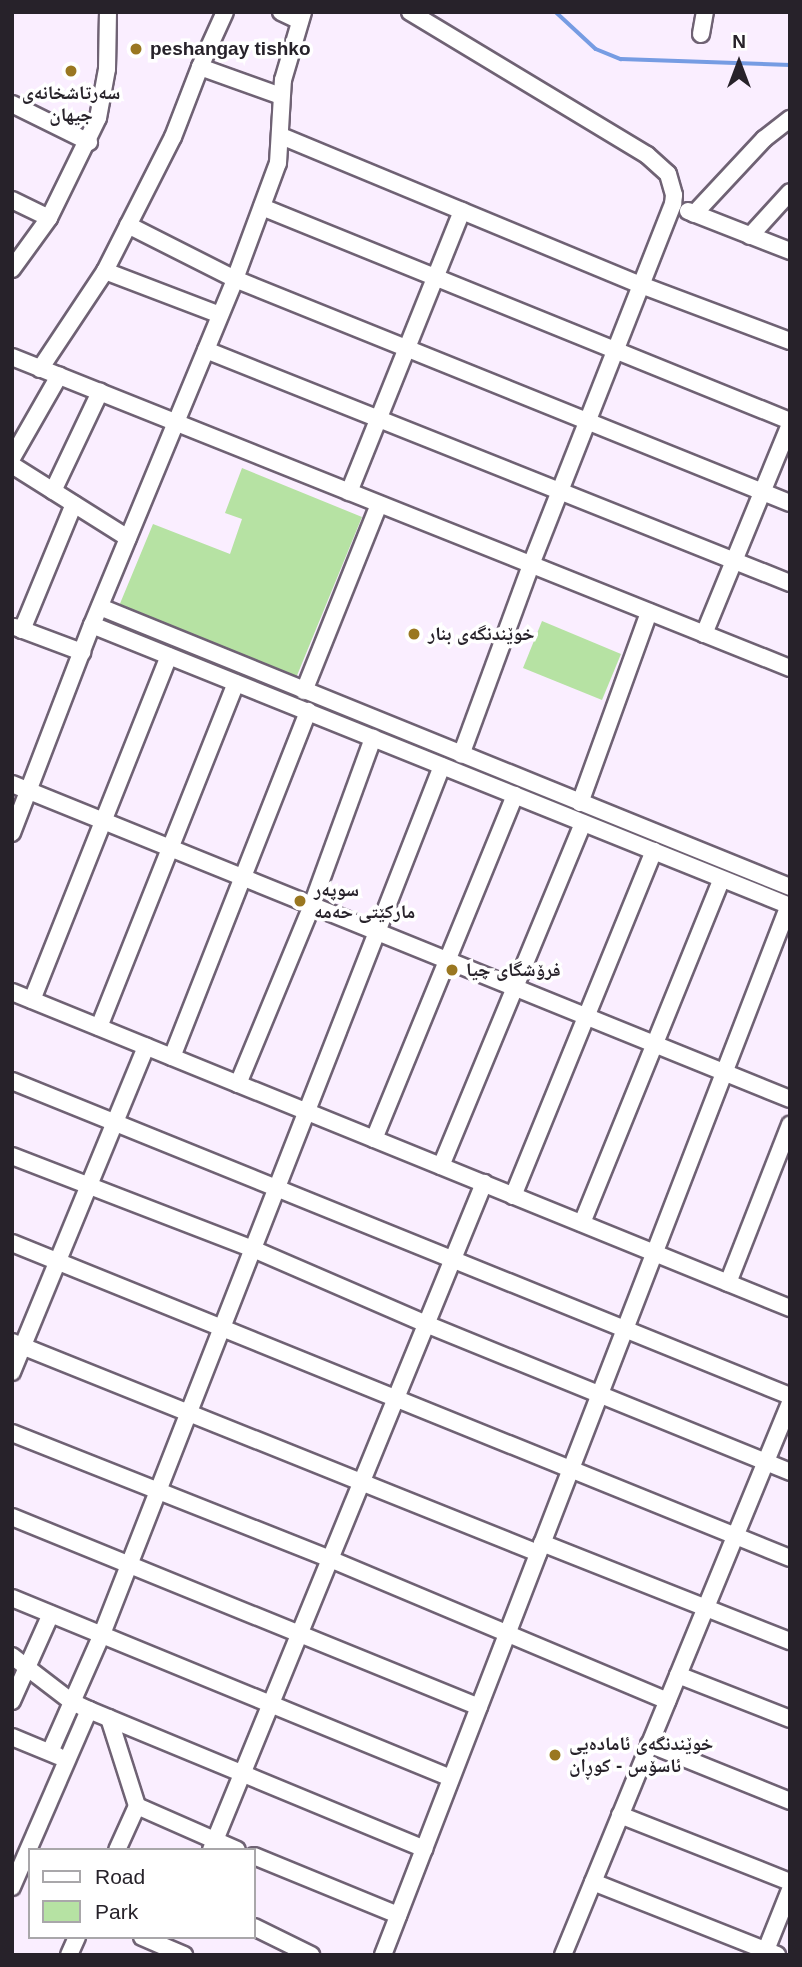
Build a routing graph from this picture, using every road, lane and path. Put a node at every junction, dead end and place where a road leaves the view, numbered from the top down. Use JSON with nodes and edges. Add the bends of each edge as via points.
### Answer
{"nodes":[{"id":1,"x":108,"y":12,"type":"edge"},
{"id":2,"x":225,"y":12,"type":"edge"},
{"id":3,"x":281,"y":12,"type":"edge"},
{"id":4,"x":410,"y":12,"type":"edge"},
{"id":5,"x":705,"y":12,"type":"edge"},
{"id":6,"x":301,"y":16,"type":"edge"},
{"id":7,"x":701,"y":34,"type":"dead end"},
{"id":8,"x":200,"y":67,"type":"junction"},
{"id":9,"x":282,"y":96,"type":"junction"},
{"id":10,"x":12,"y":104,"type":"edge"},
{"id":11,"x":790,"y":118,"type":"edge"},
{"id":12,"x":281,"y":136,"type":"junction"},
{"id":13,"x":89,"y":142,"type":"junction"},
{"id":14,"x":790,"y":192,"type":"edge"},
{"id":15,"x":12,"y":200,"type":"edge"},
{"id":16,"x":673,"y":204,"type":"junction"},
{"id":17,"x":262,"y":207,"type":"junction"},
{"id":18,"x":462,"y":211,"type":"junction"},
{"id":19,"x":694,"y":214,"type":"junction"},
{"id":20,"x":49,"y":218,"type":"junction"},
{"id":21,"x":128,"y":225,"type":"junction"},
{"id":22,"x":750,"y":236,"type":"junction"},
{"id":23,"x":790,"y":251,"type":"edge"},
{"id":24,"x":13,"y":268,"type":"edge"},
{"id":25,"x":105,"y":271,"type":"junction"},
{"id":26,"x":235,"y":279,"type":"junction"},
{"id":27,"x":434,"y":279,"type":"junction"},
{"id":28,"x":641,"y":285,"type":"junction"},
{"id":29,"x":220,"y":315,"type":"junction"},
{"id":30,"x":790,"y":341,"type":"edge"},
{"id":31,"x":206,"y":350,"type":"junction"},
{"id":32,"x":406,"y":350,"type":"junction"},
{"id":33,"x":614,"y":352,"type":"junction"},
{"id":34,"x":12,"y":358,"type":"edge"},
{"id":35,"x":40,"y":369,"type":"junction"},
{"id":36,"x":59,"y":376,"type":"junction"},
{"id":37,"x":100,"y":393,"type":"junction"},
{"id":38,"x":379,"y":418,"type":"junction"},
{"id":39,"x":175,"y":422,"type":"junction"},
{"id":40,"x":790,"y":422,"type":"edge"},
{"id":41,"x":588,"y":423,"type":"junction"},
{"id":42,"x":12,"y":458,"type":"edge"},
{"id":43,"x":12,"y":465,"type":"edge"},
{"id":44,"x":53,"y":491,"type":"junction"},
{"id":45,"x":762,"y":491,"type":"junction"},
{"id":46,"x":349,"y":492,"type":"junction"},
{"id":47,"x":562,"y":492,"type":"junction"},
{"id":48,"x":74,"y":503,"type":"junction"},
{"id":49,"x":790,"y":503,"type":"edge"},
{"id":50,"x":379,"y":504,"type":"junction"},
{"id":51,"x":128,"y":538,"type":"junction"},
{"id":52,"x":734,"y":560,"type":"junction"},
{"id":53,"x":531,"y":565,"type":"junction"},
{"id":54,"x":790,"y":583,"type":"edge"},
{"id":55,"x":100,"y":607,"type":"junction"},
{"id":56,"x":649,"y":612,"type":"junction"},
{"id":57,"x":92,"y":625,"type":"junction"},
{"id":58,"x":15,"y":630,"type":"edge"},
{"id":59,"x":704,"y":634,"type":"junction"},
{"id":60,"x":82,"y":652,"type":"junction"},
{"id":61,"x":169,"y":656,"type":"junction"},
{"id":62,"x":790,"y":668,"type":"edge"},
{"id":63,"x":236,"y":683,"type":"junction"},
{"id":64,"x":304,"y":691,"type":"junction"},
{"id":65,"x":308,"y":711,"type":"junction"},
{"id":66,"x":373,"y":738,"type":"junction"},
{"id":67,"x":461,"y":755,"type":"junction"},
{"id":68,"x":442,"y":766,"type":"junction"},
{"id":69,"x":12,"y":784,"type":"edge"},
{"id":70,"x":30,"y":791,"type":"junction"},
{"id":71,"x":515,"y":795,"type":"junction"},
{"id":72,"x":580,"y":803,"type":"junction"},
{"id":73,"x":104,"y":821,"type":"junction"},
{"id":74,"x":583,"y":822,"type":"junction"},
{"id":75,"x":12,"y":833,"type":"edge"},
{"id":76,"x":170,"y":848,"type":"junction"},
{"id":77,"x":654,"y":851,"type":"junction"},
{"id":78,"x":762,"y":876,"type":"junction"},
{"id":79,"x":242,"y":877,"type":"junction"},
{"id":80,"x":722,"y":879,"type":"junction"},
{"id":81,"x":790,"y":887,"type":"edge"},
{"id":82,"x":756,"y":892,"type":"junction"},
{"id":83,"x":312,"y":905,"type":"junction"},
{"id":84,"x":789,"y":906,"type":"edge"},
{"id":85,"x":377,"y":932,"type":"junction"},
{"id":86,"x":447,"y":960,"type":"junction"},
{"id":87,"x":513,"y":987,"type":"junction"},
{"id":88,"x":12,"y":992,"type":"edge"},
{"id":89,"x":32,"y":1000,"type":"junction"},
{"id":90,"x":587,"y":1016,"type":"junction"},
{"id":91,"x":99,"y":1027,"type":"junction"},
{"id":92,"x":653,"y":1043,"type":"junction"},
{"id":93,"x":146,"y":1046,"type":"junction"},
{"id":94,"x":172,"y":1057,"type":"junction"},
{"id":95,"x":724,"y":1072,"type":"junction"},
{"id":96,"x":12,"y":1081,"type":"edge"},
{"id":97,"x":238,"y":1084,"type":"junction"},
{"id":98,"x":790,"y":1099,"type":"edge"},
{"id":99,"x":307,"y":1112,"type":"junction"},
{"id":100,"x":115,"y":1122,"type":"junction"},
{"id":101,"x":790,"y":1125,"type":"edge"},
{"id":102,"x":374,"y":1139,"type":"junction"},
{"id":103,"x":12,"y":1156,"type":"edge"},
{"id":104,"x":441,"y":1166,"type":"junction"},
{"id":105,"x":484,"y":1183,"type":"junction"},
{"id":106,"x":89,"y":1185,"type":"junction"},
{"id":107,"x":276,"y":1188,"type":"junction"},
{"id":108,"x":513,"y":1196,"type":"junction"},
{"id":109,"x":582,"y":1223,"type":"junction"},
{"id":110,"x":12,"y":1242,"type":"edge"},
{"id":111,"x":253,"y":1249,"type":"junction"},
{"id":112,"x":654,"y":1254,"type":"junction"},
{"id":113,"x":452,"y":1259,"type":"junction"},
{"id":114,"x":58,"y":1261,"type":"junction"},
{"id":115,"x":728,"y":1283,"type":"junction"},
{"id":116,"x":790,"y":1308,"type":"edge"},
{"id":117,"x":426,"y":1324,"type":"junction"},
{"id":118,"x":222,"y":1328,"type":"junction"},
{"id":119,"x":625,"y":1329,"type":"junction"},
{"id":120,"x":18,"y":1345,"type":"edge"},
{"id":121,"x":12,"y":1372,"type":"edge"},
{"id":122,"x":599,"y":1396,"type":"junction"},
{"id":123,"x":790,"y":1396,"type":"edge"},
{"id":124,"x":396,"y":1398,"type":"junction"},
{"id":125,"x":790,"y":1403,"type":"edge"},
{"id":126,"x":188,"y":1413,"type":"junction"},
{"id":127,"x":12,"y":1433,"type":"edge"},
{"id":128,"x":765,"y":1462,"type":"junction"},
{"id":129,"x":570,"y":1471,"type":"junction"},
{"id":130,"x":790,"y":1472,"type":"edge"},
{"id":131,"x":361,"y":1482,"type":"junction"},
{"id":132,"x":158,"y":1491,"type":"junction"},
{"id":133,"x":12,"y":1517,"type":"edge"},
{"id":134,"x":735,"y":1536,"type":"junction"},
{"id":135,"x":540,"y":1548,"type":"junction"},
{"id":136,"x":790,"y":1558,"type":"edge"},
{"id":137,"x":330,"y":1559,"type":"junction"},
{"id":138,"x":129,"y":1565,"type":"junction"},
{"id":139,"x":12,"y":1598,"type":"edge"},
{"id":140,"x":705,"y":1608,"type":"junction"},
{"id":141,"x":51,"y":1614,"type":"junction"},
{"id":142,"x":102,"y":1634,"type":"junction"},
{"id":143,"x":299,"y":1634,"type":"junction"},
{"id":144,"x":507,"y":1634,"type":"junction"},
{"id":145,"x":790,"y":1641,"type":"edge"},
{"id":146,"x":12,"y":1656,"type":"edge"},
{"id":147,"x":27,"y":1667,"type":"junction"},
{"id":148,"x":678,"y":1675,"type":"junction"},
{"id":149,"x":12,"y":1701,"type":"edge"},
{"id":150,"x":667,"y":1701,"type":"junction"},
{"id":151,"x":72,"y":1702,"type":"junction"},
{"id":152,"x":271,"y":1704,"type":"junction"},
{"id":153,"x":479,"y":1707,"type":"junction"},
{"id":154,"x":89,"y":1710,"type":"junction"},
{"id":155,"x":109,"y":1718,"type":"junction"},
{"id":156,"x":790,"y":1719,"type":"edge"},
{"id":157,"x":70,"y":1731,"type":"junction"},
{"id":158,"x":12,"y":1737,"type":"edge"},
{"id":159,"x":649,"y":1744,"type":"junction"},
{"id":160,"x":50,"y":1752,"type":"junction"},
{"id":161,"x":68,"y":1760,"type":"junction"},
{"id":162,"x":242,"y":1773,"type":"junction"},
{"id":163,"x":451,"y":1778,"type":"junction"},
{"id":164,"x":790,"y":1801,"type":"edge"},
{"id":165,"x":136,"y":1806,"type":"junction"},
{"id":166,"x":620,"y":1815,"type":"junction"},
{"id":167,"x":213,"y":1845,"type":"edge"},
{"id":168,"x":29,"y":1848,"type":"edge"},
{"id":169,"x":118,"y":1848,"type":"edge"},
{"id":170,"x":424,"y":1849,"type":"junction"},
{"id":171,"x":28,"y":1851,"type":"edge"},
{"id":172,"x":256,"y":1857,"type":"edge"},
{"id":173,"x":593,"y":1882,"type":"junction"},
{"id":174,"x":790,"y":1882,"type":"edge"},
{"id":175,"x":12,"y":1887,"type":"edge"},
{"id":176,"x":790,"y":1890,"type":"edge"},
{"id":177,"x":398,"y":1915,"type":"junction"},
{"id":178,"x":256,"y":1928,"type":"edge"},
{"id":179,"x":76,"y":1939,"type":"edge"},
{"id":180,"x":147,"y":1939,"type":"edge"},
{"id":181,"x":769,"y":1953,"type":"edge"},
{"id":182,"x":567,"y":1954,"type":"edge"},
{"id":183,"x":69,"y":1955,"type":"edge"},
{"id":184,"x":184,"y":1955,"type":"edge"},
{"id":185,"x":311,"y":1955,"type":"edge"},
{"id":186,"x":383,"y":1955,"type":"edge"}],
"edges":[{"from":1,"to":13,"type":"street","via":[[104,93]]},
{"from":2,"to":8,"type":"street"},
{"from":3,"to":6,"type":"street"},
{"from":4,"to":16,"type":"street","via":[[647,155],[668,174]]},
{"from":5,"to":7,"type":"street"},
{"from":6,"to":9,"type":"street"},
{"from":8,"to":9,"type":"street"},
{"from":8,"to":21,"type":"street","via":[[173,137]]},
{"from":9,"to":12,"type":"street"},
{"from":10,"to":13,"type":"street"},
{"from":11,"to":19,"type":"street","via":[[764,139]]},
{"from":12,"to":17,"type":"street","via":[[278,163]]},
{"from":12,"to":18,"type":"street"},
{"from":13,"to":20,"type":"street"},
{"from":14,"to":22,"type":"street"},
{"from":15,"to":20,"type":"street"},
{"from":16,"to":19,"type":"street"},
{"from":16,"to":28,"type":"street"},
{"from":17,"to":26,"type":"street"},
{"from":17,"to":27,"type":"street"},
{"from":18,"to":27,"type":"street"},
{"from":18,"to":28,"type":"street"},
{"from":19,"to":22,"type":"street"},
{"from":20,"to":24,"type":"street"},
{"from":21,"to":25,"type":"street"},
{"from":21,"to":26,"type":"street"},
{"from":22,"to":23,"type":"street"},
{"from":25,"to":29,"type":"street"},
{"from":25,"to":35,"type":"street"},
{"from":26,"to":29,"type":"street"},
{"from":26,"to":32,"type":"street"},
{"from":27,"to":32,"type":"street"},
{"from":27,"to":33,"type":"street"},
{"from":28,"to":30,"type":"street"},
{"from":28,"to":33,"type":"street"},
{"from":29,"to":31,"type":"street"},
{"from":31,"to":38,"type":"street"},
{"from":31,"to":39,"type":"street"},
{"from":32,"to":38,"type":"street"},
{"from":32,"to":41,"type":"street"},
{"from":33,"to":40,"type":"street"},
{"from":33,"to":41,"type":"street"},
{"from":34,"to":35,"type":"street"},
{"from":35,"to":36,"type":"street"},
{"from":36,"to":37,"type":"street"},
{"from":36,"to":42,"type":"street"},
{"from":37,"to":39,"type":"street"},
{"from":37,"to":44,"type":"street"},
{"from":38,"to":46,"type":"street"},
{"from":38,"to":47,"type":"street"},
{"from":39,"to":46,"type":"street"},
{"from":39,"to":51,"type":"street"},
{"from":40,"to":45,"type":"street"},
{"from":41,"to":45,"type":"street"},
{"from":41,"to":47,"type":"street"},
{"from":43,"to":44,"type":"street"},
{"from":44,"to":48,"type":"street"},
{"from":45,"to":49,"type":"street"},
{"from":45,"to":52,"type":"street"},
{"from":46,"to":50,"type":"street"},
{"from":47,"to":52,"type":"street"},
{"from":47,"to":53,"type":"street"},
{"from":48,"to":51,"type":"street"},
{"from":48,"to":58,"type":"street"},
{"from":50,"to":53,"type":"street"},
{"from":50,"to":64,"type":"street"},
{"from":51,"to":55,"type":"street"},
{"from":52,"to":54,"type":"street"},
{"from":52,"to":59,"type":"street"},
{"from":53,"to":56,"type":"street"},
{"from":53,"to":67,"type":"street"},
{"from":55,"to":57,"type":"street"},
{"from":55,"to":64,"type":"street"},
{"from":56,"to":59,"type":"street"},
{"from":56,"to":72,"type":"street"},
{"from":57,"to":60,"type":"street"},
{"from":57,"to":61,"type":"street"},
{"from":58,"to":60,"type":"street"},
{"from":59,"to":62,"type":"street"},
{"from":60,"to":70,"type":"street"},
{"from":61,"to":63,"type":"street"},
{"from":61,"to":73,"type":"street"},
{"from":63,"to":65,"type":"street"},
{"from":63,"to":76,"type":"street"},
{"from":64,"to":67,"type":"street"},
{"from":65,"to":66,"type":"street"},
{"from":65,"to":79,"type":"street"},
{"from":66,"to":68,"type":"street"},
{"from":66,"to":83,"type":"street"},
{"from":67,"to":72,"type":"street"},
{"from":68,"to":71,"type":"street"},
{"from":68,"to":85,"type":"street"},
{"from":69,"to":70,"type":"street"},
{"from":70,"to":73,"type":"street"},
{"from":70,"to":75,"type":"street"},
{"from":71,"to":74,"type":"street"},
{"from":71,"to":86,"type":"street"},
{"from":72,"to":78,"type":"street"},
{"from":73,"to":76,"type":"street"},
{"from":73,"to":89,"type":"street"},
{"from":74,"to":77,"type":"street"},
{"from":74,"to":87,"type":"street"},
{"from":76,"to":79,"type":"street"},
{"from":76,"to":91,"type":"street"},
{"from":77,"to":80,"type":"street"},
{"from":77,"to":90,"type":"street"},
{"from":78,"to":81,"type":"street"},
{"from":78,"to":82,"type":"street"},
{"from":79,"to":83,"type":"street"},
{"from":79,"to":94,"type":"street"},
{"from":80,"to":82,"type":"street"},
{"from":80,"to":92,"type":"street"},
{"from":82,"to":84,"type":"street"},
{"from":83,"to":85,"type":"street"},
{"from":83,"to":97,"type":"street"},
{"from":84,"to":95,"type":"street"},
{"from":85,"to":86,"type":"street"},
{"from":85,"to":99,"type":"street"},
{"from":86,"to":87,"type":"street"},
{"from":86,"to":102,"type":"street"},
{"from":87,"to":90,"type":"street"},
{"from":87,"to":104,"type":"street"},
{"from":88,"to":89,"type":"street"},
{"from":89,"to":91,"type":"street"},
{"from":90,"to":92,"type":"street"},
{"from":90,"to":108,"type":"street"},
{"from":91,"to":93,"type":"street"},
{"from":92,"to":95,"type":"street"},
{"from":92,"to":109,"type":"street"},
{"from":93,"to":94,"type":"street"},
{"from":93,"to":100,"type":"street"},
{"from":94,"to":97,"type":"street"},
{"from":95,"to":98,"type":"street"},
{"from":95,"to":112,"type":"street"},
{"from":96,"to":100,"type":"street"},
{"from":97,"to":99,"type":"street"},
{"from":99,"to":102,"type":"street"},
{"from":99,"to":107,"type":"street"},
{"from":100,"to":106,"type":"street"},
{"from":100,"to":107,"type":"street"},
{"from":101,"to":115,"type":"street"},
{"from":102,"to":104,"type":"street"},
{"from":103,"to":106,"type":"street"},
{"from":104,"to":105,"type":"street"},
{"from":105,"to":108,"type":"street"},
{"from":105,"to":113,"type":"street"},
{"from":106,"to":111,"type":"street"},
{"from":106,"to":114,"type":"street"},
{"from":107,"to":111,"type":"street"},
{"from":107,"to":113,"type":"street"},
{"from":108,"to":109,"type":"street"},
{"from":109,"to":112,"type":"street"},
{"from":110,"to":114,"type":"street"},
{"from":111,"to":117,"type":"street"},
{"from":111,"to":118,"type":"street"},
{"from":112,"to":115,"type":"street"},
{"from":112,"to":119,"type":"street"},
{"from":113,"to":117,"type":"street"},
{"from":113,"to":119,"type":"street"},
{"from":114,"to":118,"type":"street"},
{"from":114,"to":120,"type":"street"},
{"from":115,"to":116,"type":"street"},
{"from":117,"to":122,"type":"street"},
{"from":117,"to":124,"type":"street"},
{"from":118,"to":124,"type":"street"},
{"from":118,"to":126,"type":"street"},
{"from":119,"to":122,"type":"street"},
{"from":119,"to":123,"type":"street"},
{"from":120,"to":121,"type":"street"},
{"from":120,"to":126,"type":"street"},
{"from":122,"to":128,"type":"street"},
{"from":122,"to":129,"type":"street"},
{"from":124,"to":129,"type":"street"},
{"from":124,"to":131,"type":"street"},
{"from":125,"to":128,"type":"street"},
{"from":126,"to":131,"type":"street"},
{"from":126,"to":132,"type":"street"},
{"from":127,"to":132,"type":"street"},
{"from":128,"to":130,"type":"street"},
{"from":128,"to":134,"type":"street"},
{"from":129,"to":134,"type":"street"},
{"from":129,"to":135,"type":"street"},
{"from":131,"to":135,"type":"street"},
{"from":131,"to":137,"type":"street"},
{"from":132,"to":137,"type":"street"},
{"from":132,"to":138,"type":"street"},
{"from":133,"to":138,"type":"street"},
{"from":134,"to":136,"type":"street"},
{"from":134,"to":140,"type":"street"},
{"from":135,"to":140,"type":"street"},
{"from":135,"to":144,"type":"street"},
{"from":137,"to":143,"type":"street"},
{"from":137,"to":144,"type":"street"},
{"from":138,"to":142,"type":"street"},
{"from":138,"to":143,"type":"street"},
{"from":139,"to":141,"type":"street"},
{"from":140,"to":145,"type":"street"},
{"from":140,"to":148,"type":"street"},
{"from":141,"to":142,"type":"street"},
{"from":141,"to":147,"type":"street"},
{"from":142,"to":151,"type":"street"},
{"from":142,"to":152,"type":"street"},
{"from":143,"to":152,"type":"street"},
{"from":143,"to":153,"type":"street"},
{"from":144,"to":150,"type":"street"},
{"from":144,"to":153,"type":"street"},
{"from":146,"to":147,"type":"street"},
{"from":147,"to":149,"type":"street"},
{"from":147,"to":151,"type":"street"},
{"from":148,"to":150,"type":"street"},
{"from":148,"to":156,"type":"street"},
{"from":150,"to":159,"type":"street"},
{"from":151,"to":154,"type":"street"},
{"from":151,"to":157,"type":"street"},
{"from":151,"to":160,"type":"street"},
{"from":152,"to":162,"type":"street"},
{"from":152,"to":163,"type":"street"},
{"from":153,"to":163,"type":"street"},
{"from":154,"to":155,"type":"street"},
{"from":154,"to":157,"type":"street"},
{"from":154,"to":161,"type":"street"},
{"from":155,"to":162,"type":"street"},
{"from":155,"to":165,"type":"street"},
{"from":157,"to":160,"type":"street"},
{"from":157,"to":161,"type":"street"},
{"from":158,"to":160,"type":"street"},
{"from":159,"to":164,"type":"street"},
{"from":159,"to":166,"type":"street"},
{"from":160,"to":161,"type":"street"},
{"from":161,"to":168,"type":"street"},
{"from":162,"to":167,"type":"street"},
{"from":162,"to":170,"type":"street"},
{"from":163,"to":170,"type":"street"},
{"from":165,"to":167,"type":"street"},
{"from":165,"to":169,"type":"street"},
{"from":166,"to":173,"type":"street"},
{"from":166,"to":174,"type":"street"},
{"from":170,"to":177,"type":"street"},
{"from":171,"to":175,"type":"street"},
{"from":172,"to":177,"type":"street"},
{"from":173,"to":181,"type":"street"},
{"from":173,"to":182,"type":"street"},
{"from":176,"to":181,"type":"street"},
{"from":177,"to":186,"type":"street"},
{"from":178,"to":185,"type":"street"},
{"from":179,"to":183,"type":"street"},
{"from":180,"to":184,"type":"street"}]}
